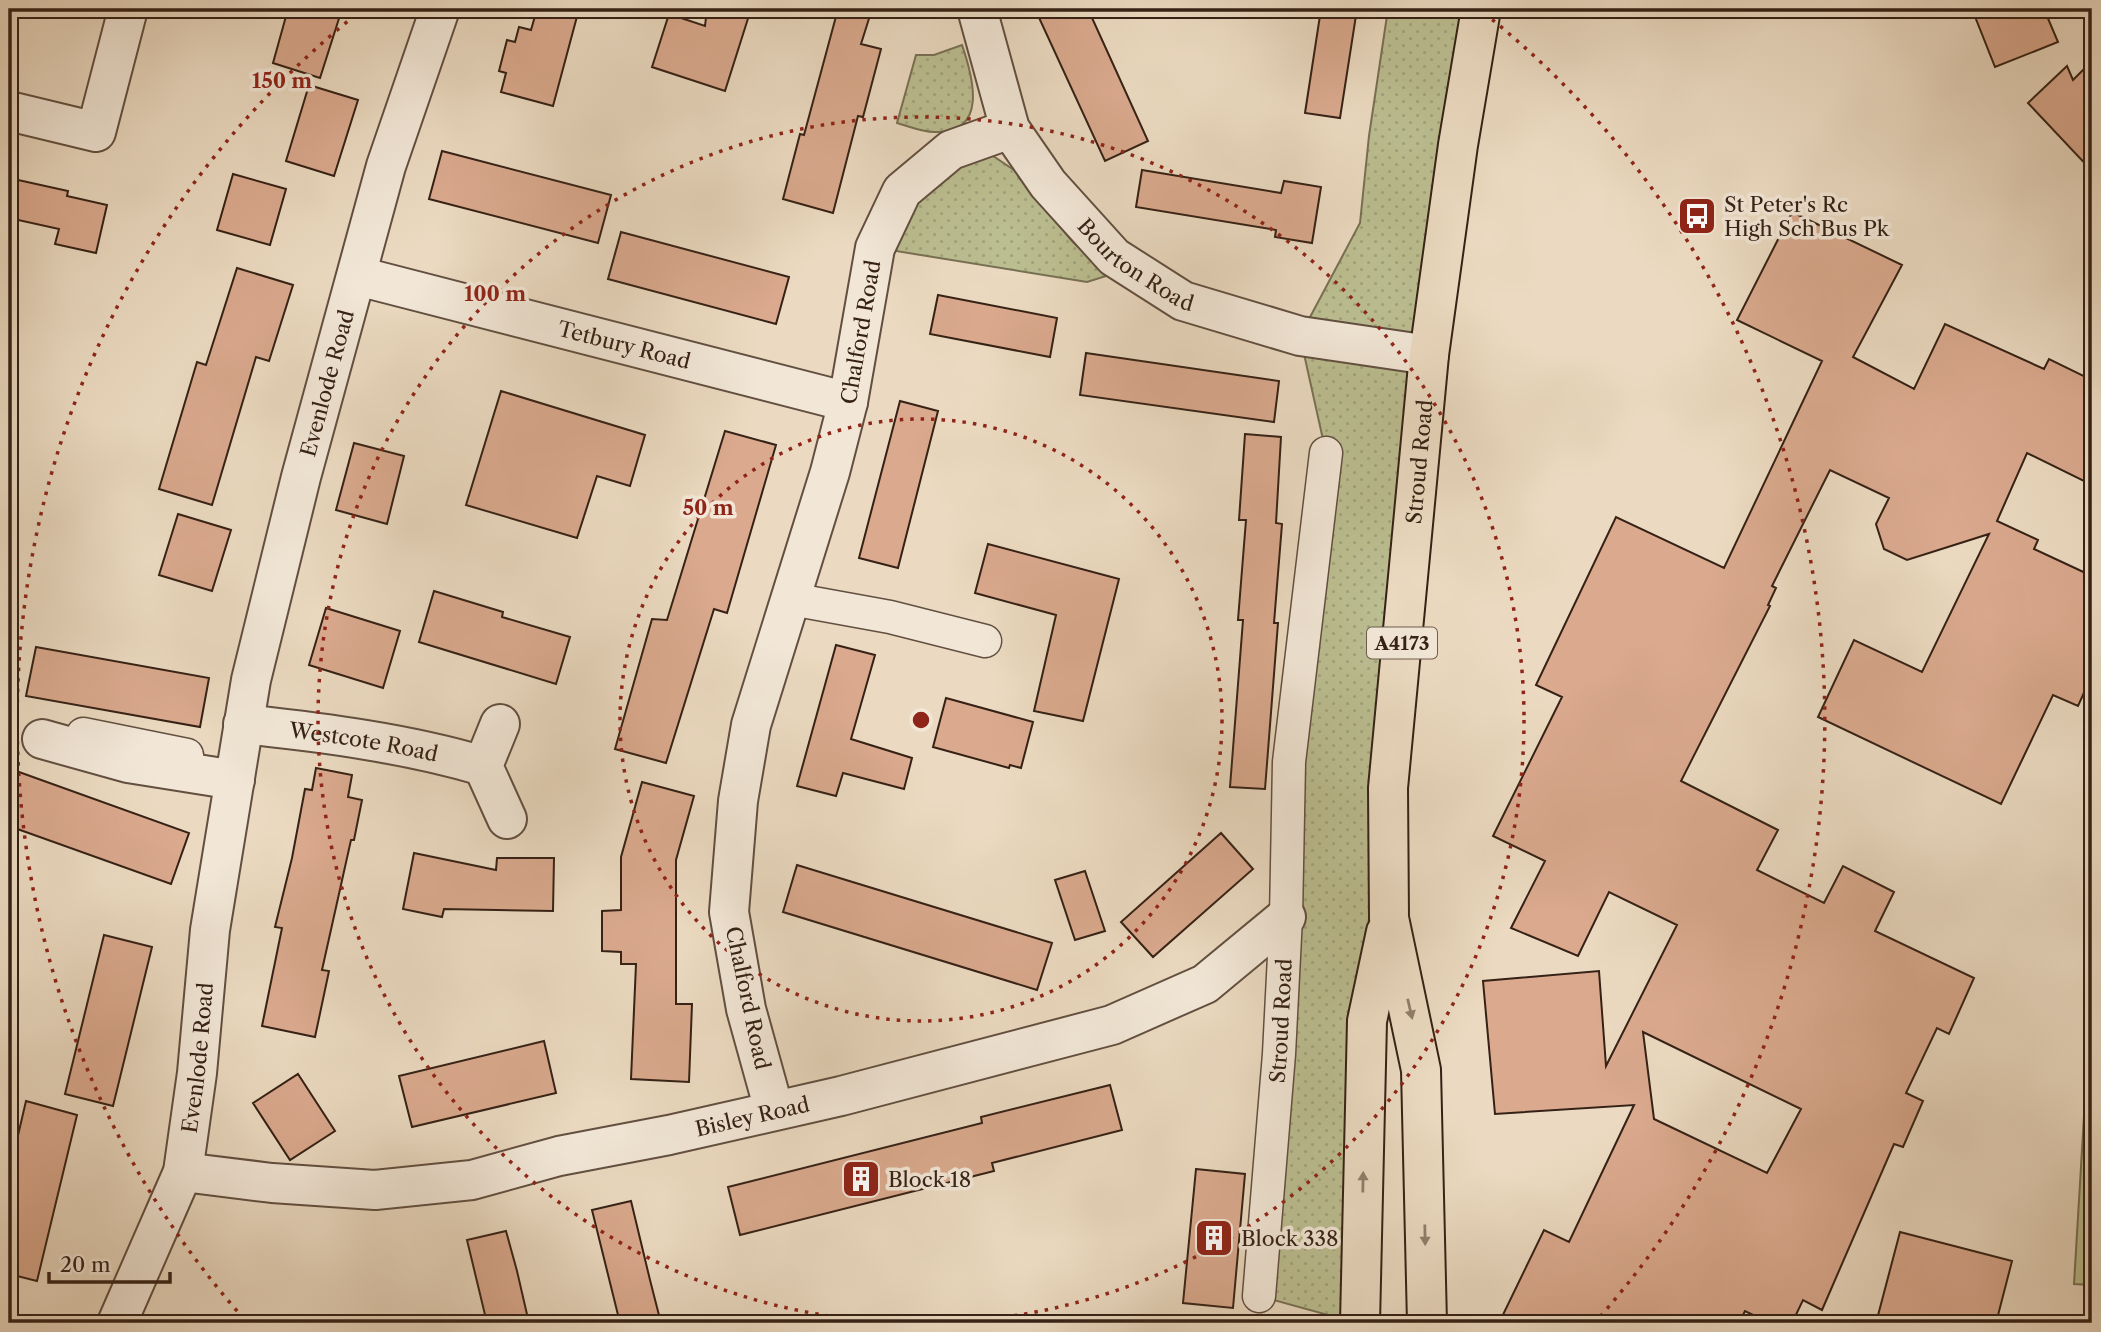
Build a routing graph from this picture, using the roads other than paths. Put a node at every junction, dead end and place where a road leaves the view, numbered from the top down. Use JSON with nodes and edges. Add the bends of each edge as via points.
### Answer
{"nodes":[{"id":1,"x":128,"y":9,"type":"edge"},
{"id":2,"x":440,"y":9,"type":"edge"},
{"id":3,"x":977,"y":9,"type":"edge"},
{"id":4,"x":1481,"y":9,"type":"edge"},
{"id":5,"x":9,"y":111,"type":"edge"},
{"id":6,"x":1010,"y":129,"type":"junction"},
{"id":7,"x":358,"y":276,"type":"junction"},
{"id":8,"x":1429,"y":355,"type":"junction"},
{"id":9,"x":848,"y":402,"type":"junction"},
{"id":10,"x":1326,"y":453,"type":"dead end"},
{"id":11,"x":791,"y":598,"type":"junction"},
{"id":12,"x":985,"y":641,"type":"dead end"},
{"id":13,"x":243,"y":724,"type":"junction"},
{"id":14,"x":500,"y":724,"type":"dead end"},
{"id":15,"x":53,"y":735,"type":"dead end"},
{"id":16,"x":483,"y":766,"type":"junction"},
{"id":17,"x":236,"y":772,"type":"junction"},
{"id":18,"x":507,"y":820,"type":"dead end"},
{"id":19,"x":1286,"y":917,"type":"junction"},
{"id":20,"x":1389,"y":918,"type":"junction"},
{"id":21,"x":774,"y":1110,"type":"junction"},
{"id":22,"x":183,"y":1172,"type":"junction"},
{"id":23,"x":1259,"y":1296,"type":"dead end"},
{"id":24,"x":117,"y":1323,"type":"edge"},
{"id":25,"x":1360,"y":1323,"type":"edge"},
{"id":26,"x":1427,"y":1323,"type":"edge"}],
"edges":[{"from":1,"to":5,"type":"street","via":[[96,132]]},
{"from":2,"to":7,"type":"street","name":"Evenlode Road","via":[[386,166]]},
{"from":3,"to":6,"type":"street","name":"Bourton Road"},
{"from":4,"to":8,"type":"main road","name":"Stroud Road","number":"A4173"},
{"from":6,"to":8,"type":"street","name":"Bourton Road","via":[[1048,184],[1114,257],[1183,301],[1300,336]]},
{"from":6,"to":9,"type":"street","name":"Chalford Road","via":[[951,150],[902,191],[875,248]]},
{"from":7,"to":9,"type":"street","name":"Tetbury Road"},
{"from":7,"to":13,"type":"street","name":"Evenlode Road","via":[[301,477]]},
{"from":8,"to":20,"type":"main road","name":"Stroud Road","number":"A4173","via":[[1388,788]]},
{"from":9,"to":11,"type":"street","name":"Chalford Road"},
{"from":10,"to":19,"type":"street","name":"Stroud Road","via":[[1289,762]]},
{"from":11,"to":12,"type":"street"},
{"from":11,"to":21,"type":"street","name":"Chalford Road","via":[[751,725],[738,801],[729,912],[746,1009]]},
{"from":13,"to":16,"type":"street","name":"Westcote Road","via":[[444,754]]},
{"from":13,"to":17,"type":"street","name":"Evenlode Road"},
{"from":14,"to":16,"type":"street"},
{"from":15,"to":17,"type":"street","via":[[128,763]]},
{"from":16,"to":18,"type":"street"},
{"from":17,"to":22,"type":"street","name":"Evenlode Road","via":[[210,930]]},
{"from":19,"to":21,"type":"street","name":"Bisley Road","via":[[1205,984],[1112,1025]]},
{"from":19,"to":23,"type":"street","name":"Stroud Road"},
{"from":25,"to":20,"type":"main road","name":"Stroud Road","number":"A4173","one_way":true,"via":[[1367,1021]]},
{"from":20,"to":26,"type":"main road","name":"Stroud Road","number":"A4173","one_way":true,"via":[[1422,1070]]},
{"from":21,"to":22,"type":"street","name":"Bisley Road","via":[[559,1156],[472,1180],[387,1189],[272,1183]]},
{"from":22,"to":24,"type":"street","name":"Evenlode Road"}]}
